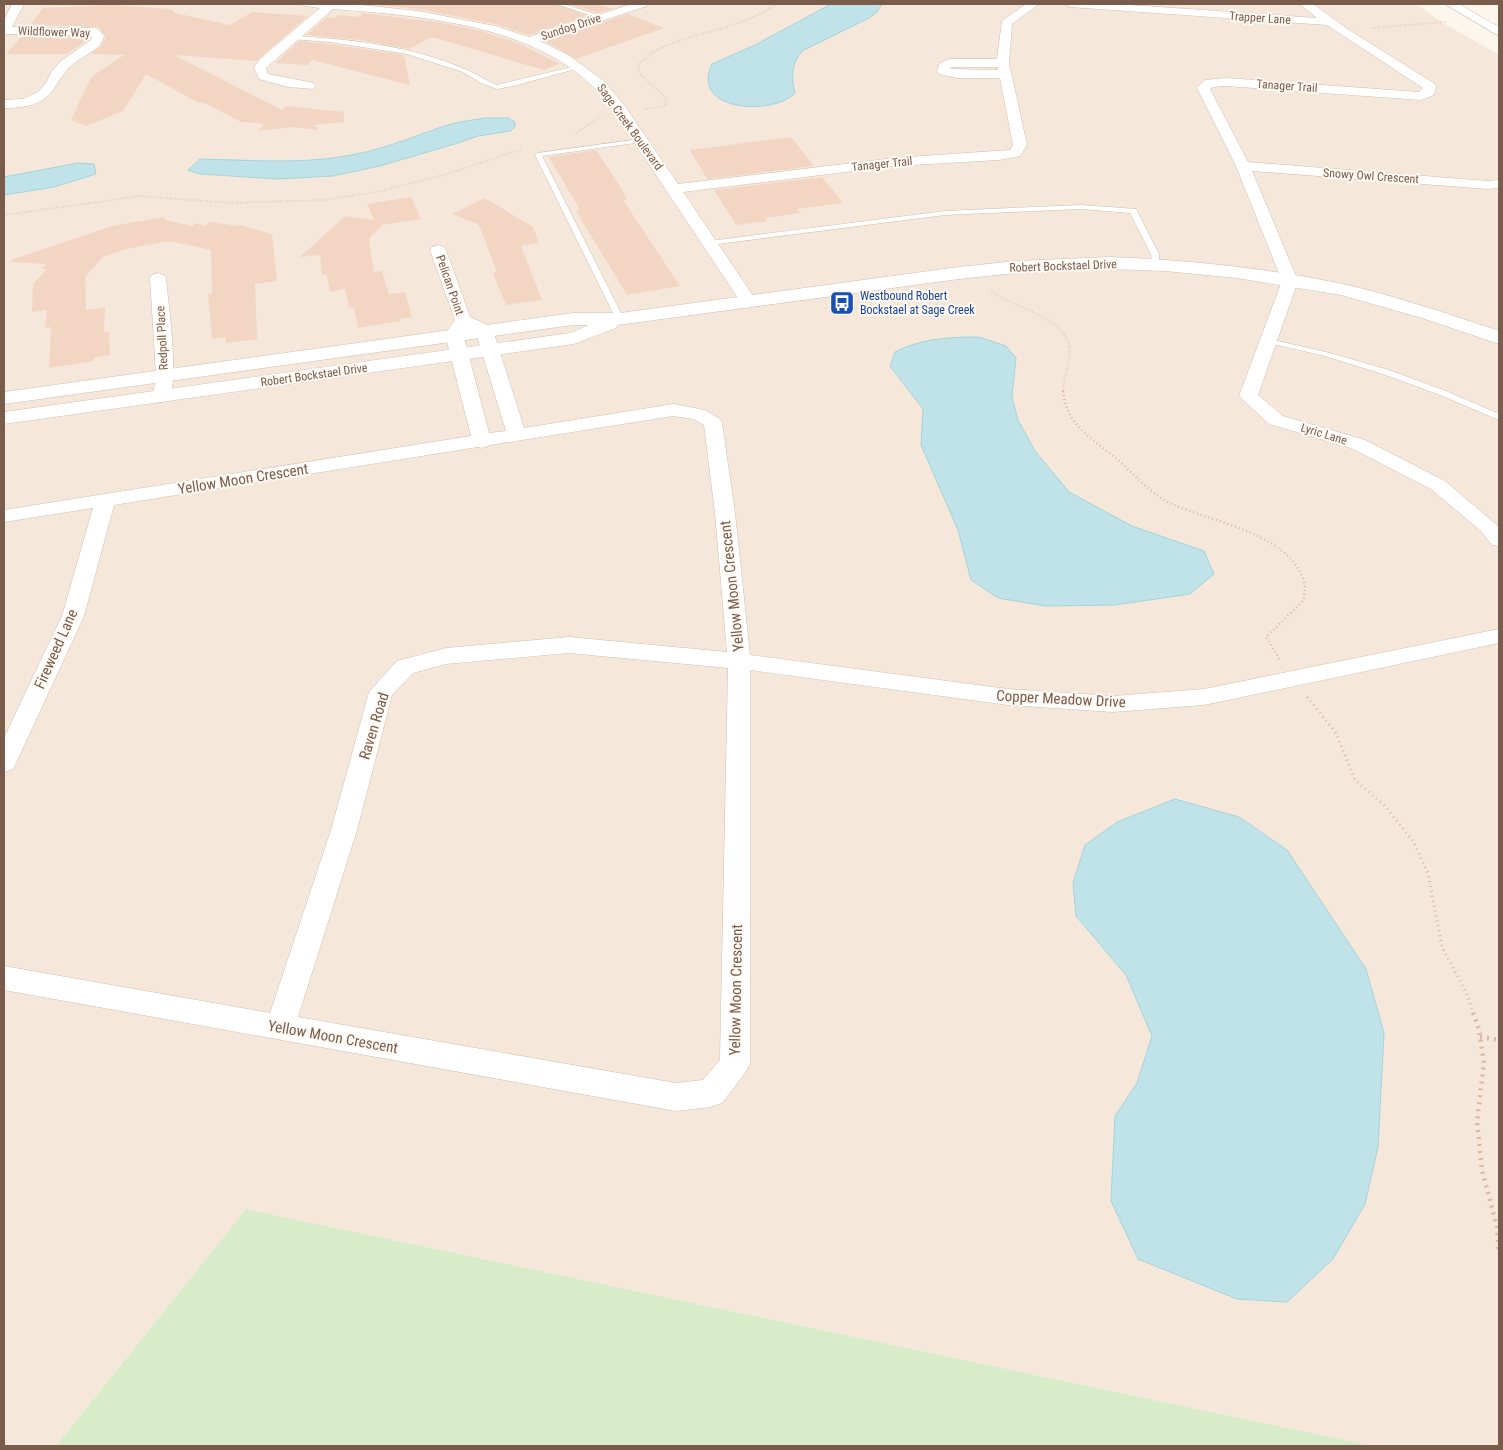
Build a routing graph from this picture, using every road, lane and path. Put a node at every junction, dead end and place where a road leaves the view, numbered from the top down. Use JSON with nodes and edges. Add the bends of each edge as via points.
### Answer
{"nodes":[{"id":1,"x":18,"y":4,"type":"edge"},
{"id":2,"x":309,"y":4,"type":"edge"},
{"id":3,"x":331,"y":4,"type":"edge"},
{"id":4,"x":559,"y":4,"type":"edge"},
{"id":5,"x":643,"y":4,"type":"edge"},
{"id":6,"x":777,"y":4,"type":"edge"},
{"id":7,"x":1033,"y":4,"type":"edge"},
{"id":8,"x":1070,"y":4,"type":"edge"},
{"id":9,"x":1306,"y":4,"type":"edge"},
{"id":10,"x":1451,"y":4,"type":"edge"},
{"id":11,"x":601,"y":17,"type":"junction"},
{"id":12,"x":1330,"y":22,"type":"junction"},
{"id":13,"x":1448,"y":22,"type":"dead end"},
{"id":14,"x":4,"y":30,"type":"edge"},
{"id":15,"x":1342,"y":31,"type":"junction"},
{"id":16,"x":1499,"y":32,"type":"edge"},
{"id":17,"x":292,"y":38,"type":"junction"},
{"id":18,"x":529,"y":42,"type":"junction"},
{"id":19,"x":580,"y":67,"type":"junction"},
{"id":20,"x":309,"y":86,"type":"dead end"},
{"id":21,"x":4,"y":104,"type":"edge"},
{"id":22,"x":622,"y":113,"type":"junction"},
{"id":23,"x":569,"y":136,"type":"dead end"},
{"id":24,"x":640,"y":141,"type":"junction"},
{"id":25,"x":524,"y":149,"type":"dead end"},
{"id":26,"x":1243,"y":166,"type":"junction"},
{"id":27,"x":1499,"y":184,"type":"edge"},
{"id":28,"x":675,"y":189,"type":"junction"},
{"id":29,"x":4,"y":215,"type":"edge"},
{"id":30,"x":710,"y":244,"type":"junction"},
{"id":31,"x":438,"y":250,"type":"dead end"},
{"id":32,"x":1156,"y":265,"type":"junction"},
{"id":33,"x":158,"y":278,"type":"dead end"},
{"id":34,"x":1290,"y":281,"type":"junction"},
{"id":35,"x":984,"y":284,"type":"dead end"},
{"id":36,"x":748,"y":300,"type":"junction"},
{"id":37,"x":620,"y":320,"type":"junction"},
{"id":38,"x":458,"y":327,"type":"junction"},
{"id":39,"x":484,"y":330,"type":"junction"},
{"id":40,"x":1499,"y":338,"type":"edge"},
{"id":41,"x":1268,"y":340,"type":"junction"},
{"id":42,"x":491,"y":350,"type":"junction"},
{"id":43,"x":460,"y":354,"type":"junction"},
{"id":44,"x":165,"y":374,"type":"junction"},
{"id":45,"x":162,"y":397,"type":"junction"},
{"id":46,"x":4,"y":398,"type":"edge"},
{"id":47,"x":1499,"y":417,"type":"edge"},
{"id":48,"x":4,"y":418,"type":"edge"},
{"id":49,"x":517,"y":436,"type":"junction"},
{"id":50,"x":482,"y":442,"type":"junction"},
{"id":51,"x":105,"y":501,"type":"junction"},
{"id":52,"x":4,"y":516,"type":"edge"},
{"id":53,"x":1499,"y":540,"type":"edge"},
{"id":54,"x":1499,"y":636,"type":"edge"},
{"id":55,"x":739,"y":661,"type":"junction"},
{"id":56,"x":1293,"y":678,"type":"junction"},
{"id":57,"x":4,"y":763,"type":"edge"},
{"id":58,"x":4,"y":978,"type":"edge"},
{"id":59,"x":280,"y":1027,"type":"junction"},
{"id":60,"x":1480,"y":1037,"type":"junction"},
{"id":61,"x":1499,"y":1040,"type":"edge"},
{"id":62,"x":1499,"y":1254,"type":"edge"}],
"edges":[{"from":1,"to":14,"type":"street","name":"Wildflower Way"},
{"from":2,"to":3,"type":"street","name":"Sage Creek Boulevard"},
{"from":3,"to":17,"type":"street"},
{"from":3,"to":18,"type":"street","name":"Sage Creek Boulevard","via":[[441,18],[477,25]]},
{"from":4,"to":11,"type":"lane"},
{"from":5,"to":11,"type":"street","name":"Sundog Drive"},
{"from":6,"to":22,"type":"path","via":[[739,22],[662,48],[638,64],[640,74],[666,98],[666,106]]},
{"from":7,"to":28,"type":"street","name":"Tanager Trail","via":[[1006,23],[1004,69],[1020,145],[1015,153],[894,162]]},
{"from":8,"to":12,"type":"street","name":"Trapper Lane"},
{"from":9,"to":12,"type":"street","name":"Tanager Trail"},
{"from":10,"to":16,"type":"street"},
{"from":11,"to":18,"type":"street","name":"Sundog Drive"},
{"from":12,"to":15,"type":"street","name":"Tanager Trail"},
{"from":13,"to":15,"type":"path"},
{"from":14,"to":21,"type":"street","name":"Wildflower Way","via":[[82,31],[94,32],[98,36],[97,42],[64,65],[45,94],[38,99]]},
{"from":15,"to":26,"type":"street","name":"Tanager Trail","via":[[1430,87],[1429,92],[1421,96],[1210,83],[1203,88]]},
{"from":17,"to":19,"type":"lane","via":[[340,41],[408,52],[466,72],[497,87]]},
{"from":17,"to":20,"type":"street","via":[[260,68],[263,76]]},
{"from":18,"to":19,"type":"street","name":"Sage Creek Boulevard"},
{"from":19,"to":22,"type":"street","name":"Sage Creek Boulevard","via":[[607,92]]},
{"from":22,"to":23,"type":"path","via":[[597,117]]},
{"from":22,"to":24,"type":"street","name":"Sage Creek Boulevard"},
{"from":24,"to":28,"type":"street","name":"Sage Creek Boulevard"},
{"from":24,"to":37,"type":"lane","via":[[538,155]]},
{"from":25,"to":29,"type":"path","via":[[382,191],[324,200],[230,203],[140,196]]},
{"from":26,"to":27,"type":"street","name":"Snowy Owl Crescent"},
{"from":26,"to":34,"type":"street","name":"Tanager Trail"},
{"from":28,"to":30,"type":"street","name":"Sage Creek Boulevard"},
{"from":30,"to":32,"type":"lane","via":[[945,213],[1080,207],[1133,211],[1155,254]]},
{"from":30,"to":36,"type":"street","name":"Sage Creek Boulevard"},
{"from":31,"to":38,"type":"street","name":"Pelican Point"},
{"from":32,"to":34,"type":"street","name":"Robert Bockstael Drive","via":[[1237,272]]},
{"from":32,"to":36,"type":"street","name":"Robert Bockstael Drive","via":[[1016,267]]},
{"from":33,"to":44,"type":"street","name":"Redpoll Place"},
{"from":34,"to":40,"type":"street","name":"Robert Bockstael Drive","via":[[1353,293]]},
{"from":34,"to":41,"type":"street","name":"Lyric Lane"},
{"from":35,"to":56,"type":"path","via":[[1008,303],[1042,315],[1066,337],[1070,351],[1063,374],[1063,400],[1071,418],[1145,486],[1175,506],[1274,544],[1294,561],[1304,581],[1304,600],[1266,637]]},
{"from":36,"to":37,"type":"street","name":"Robert Bockstael Drive"},
{"from":37,"to":39,"type":"street","name":"Robert Bockstael Drive","via":[[573,318]]},
{"from":37,"to":42,"type":"street","name":"Robert Bockstael Drive","via":[[574,338]]},
{"from":38,"to":39,"type":"street","name":"Robert Bockstael Drive"},
{"from":38,"to":43,"type":"street"},
{"from":38,"to":44,"type":"street","name":"Robert Bockstael Drive"},
{"from":39,"to":42,"type":"street"},
{"from":41,"to":47,"type":"lane","via":[[1361,363],[1418,382]]},
{"from":41,"to":53,"type":"street","name":"Lyric Lane","via":[[1248,396],[1276,420],[1358,444],[1438,485]]},
{"from":42,"to":43,"type":"street","name":"Robert Bockstael Drive"},
{"from":42,"to":49,"type":"street"},
{"from":43,"to":45,"type":"street","name":"Robert Bockstael Drive"},
{"from":43,"to":50,"type":"street"},
{"from":44,"to":45,"type":"street","name":"Redpoll Place"},
{"from":44,"to":46,"type":"street","name":"Robert Bockstael Drive"},
{"from":45,"to":48,"type":"street","name":"Robert Bockstael Drive"},
{"from":49,"to":50,"type":"street","name":"Yellow Moon Crescent"},
{"from":49,"to":55,"type":"street","name":"Yellow Moon Crescent","via":[[674,410],[698,414],[713,423]]},
{"from":50,"to":51,"type":"street","name":"Yellow Moon Crescent"},
{"from":51,"to":52,"type":"street","name":"Yellow Moon Crescent"},
{"from":51,"to":57,"type":"street","name":"Fireweed Lane","via":[[73,616]]},
{"from":54,"to":56,"type":"street","name":"Copper Meadow Drive"},
{"from":55,"to":56,"type":"street","name":"Copper Meadow Drive","via":[[1008,697],[1113,704],[1204,698]]},
{"from":55,"to":59,"type":"street","name":"Raven Road","via":[[569,645],[446,656],[405,667],[382,692],[344,830]]},
{"from":55,"to":59,"type":"street","name":"Yellow Moon Crescent","via":[[735,1064],[711,1093],[676,1097]]},
{"from":56,"to":60,"type":"path","via":[[1336,733],[1355,780],[1384,805],[1413,841],[1428,873],[1442,947],[1466,992]]},
{"from":58,"to":59,"type":"street","name":"Yellow Moon Crescent"},
{"from":60,"to":61,"type":"path"},
{"from":60,"to":62,"type":"path","via":[[1484,1063],[1477,1122],[1482,1171],[1497,1226]]}]}
